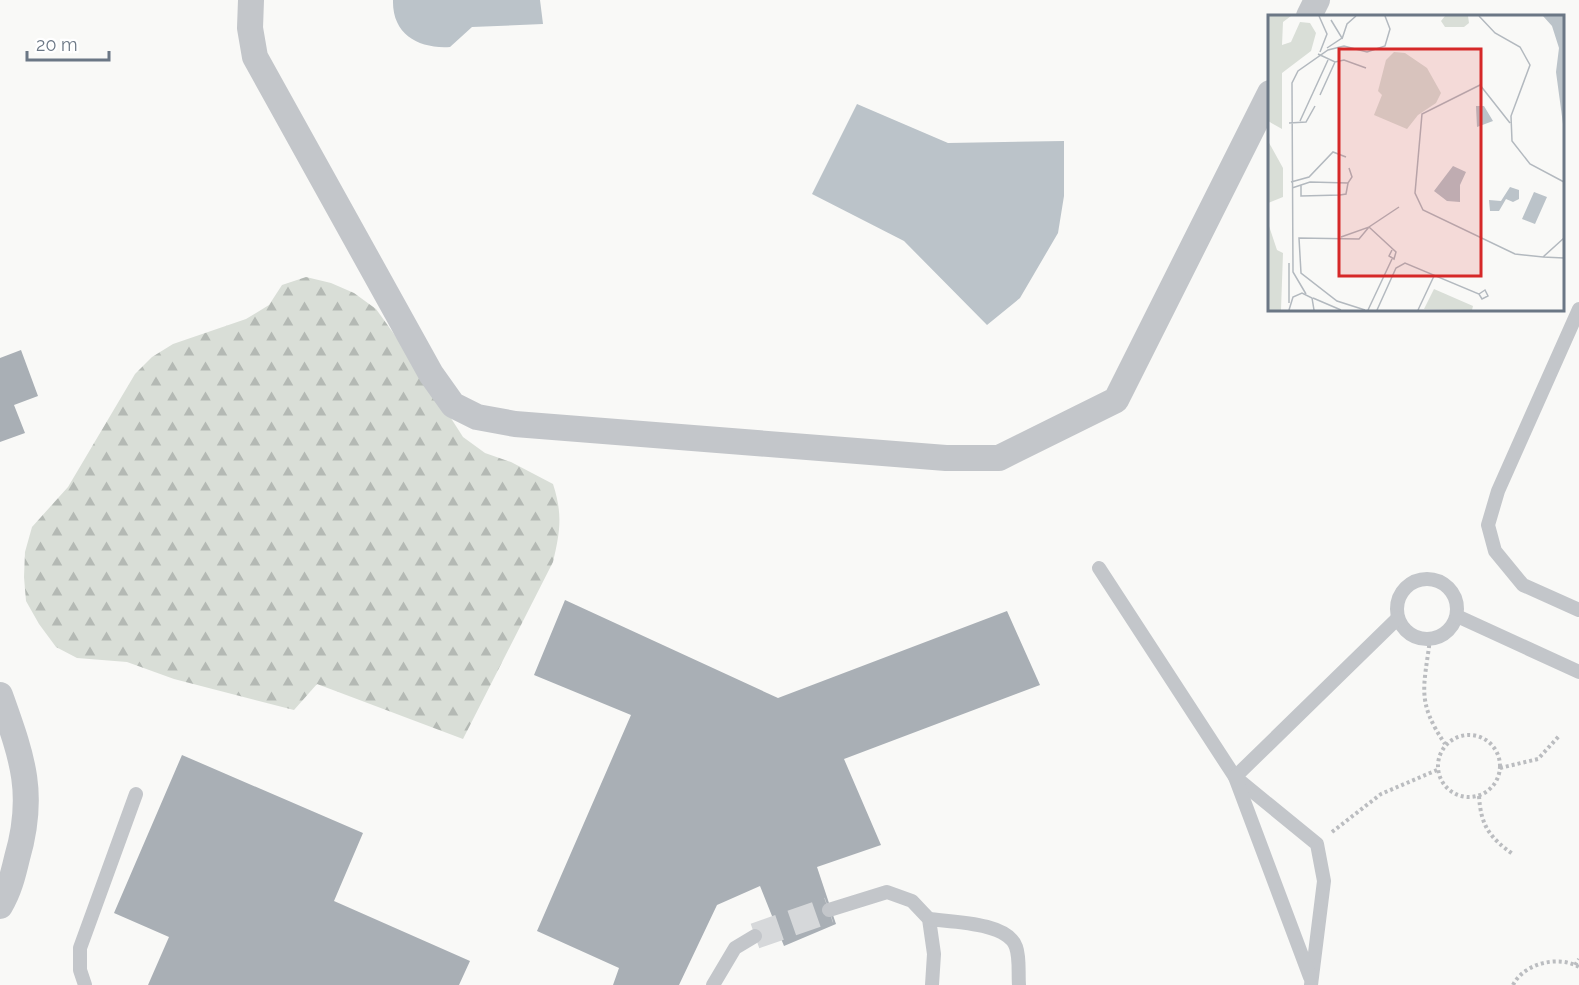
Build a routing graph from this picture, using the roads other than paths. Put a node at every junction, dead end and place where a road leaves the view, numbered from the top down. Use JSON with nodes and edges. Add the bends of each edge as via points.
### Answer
{"nodes":[{"id":1,"x":251,"y":0,"type":"edge"},
{"id":2,"x":1317,"y":0,"type":"edge"},
{"id":3,"x":1310,"y":15,"type":"edge"},
{"id":4,"x":1268,"y":97,"type":"edge"},
{"id":5,"x":1579,"y":309,"type":"edge"},
{"id":6,"x":1576,"y":327,"type":"edge"},
{"id":7,"x":1099,"y":568,"type":"dead end"},
{"id":8,"x":1579,"y":610,"type":"edge"},
{"id":9,"x":1457,"y":616,"type":"junction"},
{"id":10,"x":1398,"y":618,"type":"junction"},
{"id":11,"x":1579,"y":672,"type":"edge"},
{"id":12,"x":0,"y":695,"type":"edge"},
{"id":13,"x":1235,"y":777,"type":"junction"},
{"id":14,"x":136,"y":794,"type":"dead end"},
{"id":15,"x":0,"y":906,"type":"edge"},
{"id":16,"x":829,"y":909,"type":"tunnel mouth"},
{"id":17,"x":928,"y":919,"type":"junction"},
{"id":18,"x":755,"y":936,"type":"tunnel mouth"},
{"id":19,"x":1311,"y":982,"type":"edge"},
{"id":20,"x":85,"y":985,"type":"edge"},
{"id":21,"x":713,"y":985,"type":"edge"},
{"id":22,"x":932,"y":985,"type":"edge"},
{"id":23,"x":1019,"y":985,"type":"edge"}],
"edges":[{"from":1,"to":4,"type":"street","via":[[255,57],[431,374],[453,405],[477,417],[514,424],[946,458],[999,458],[1116,400]]},
{"from":2,"to":3,"type":"street"},
{"from":5,"to":6,"type":"lane"},
{"from":6,"to":8,"type":"lane","via":[[1498,491],[1488,525],[1495,551],[1523,585]]},
{"from":7,"to":13,"type":"lane"},
{"from":9,"to":10,"type":"lane","via":[[1450,629],[1430,639],[1410,634]]},
{"from":9,"to":10,"type":"lane","via":[[1453,592],[1432,578],[1419,579],[1400,594],[1396,605]]},
{"from":9,"to":11,"type":"lane"},
{"from":10,"to":13,"type":"lane"},
{"from":12,"to":15,"type":"street","via":[[27,789],[27,820]]},
{"from":13,"to":19,"type":"lane"},
{"from":13,"to":19,"type":"lane","via":[[1317,844],[1324,881]]},
{"from":14,"to":20,"type":"lane","via":[[80,948]]},
{"from":16,"to":17,"type":"lane","via":[[887,892],[912,901]]},
{"from":17,"to":22,"type":"lane"},
{"from":17,"to":23,"type":"lane","via":[[978,924],[1007,934],[1016,946]]},
{"from":18,"to":21,"type":"lane","via":[[735,948]]}]}
